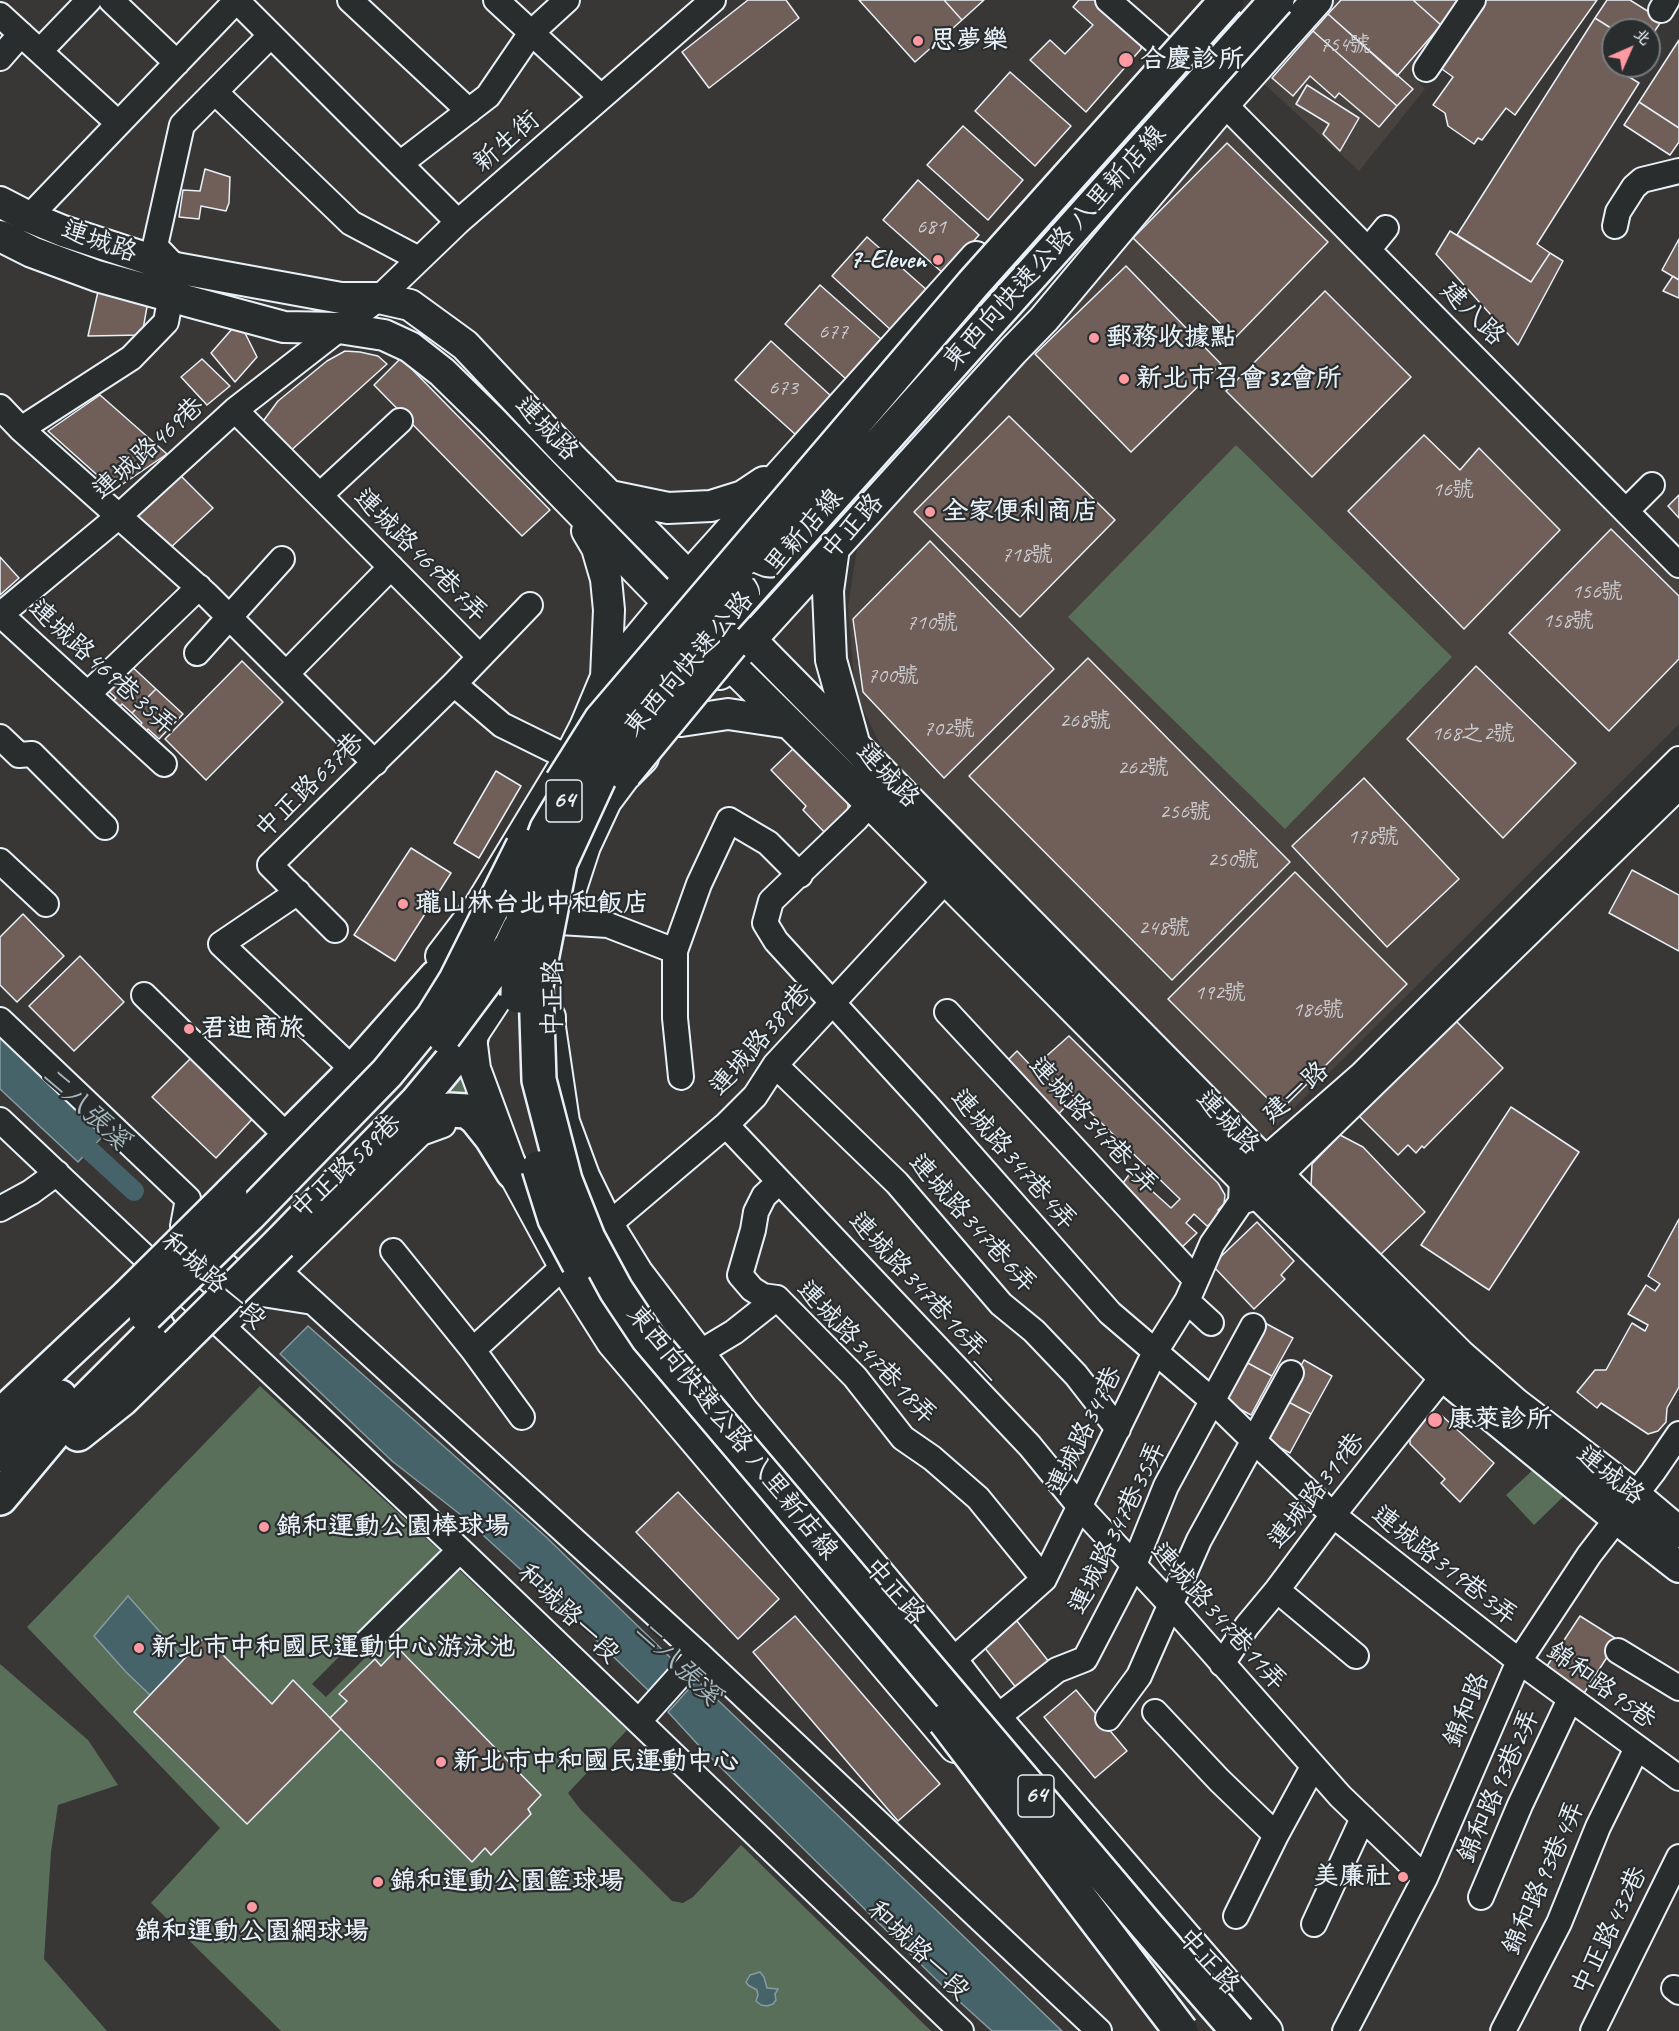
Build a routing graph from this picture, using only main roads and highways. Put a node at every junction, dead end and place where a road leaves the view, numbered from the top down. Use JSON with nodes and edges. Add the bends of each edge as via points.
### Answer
{"nodes":[{"id":1,"x":1208,"y":0,"type":"edge"},
{"id":2,"x":1227,"y":0,"type":"edge"},
{"id":3,"x":1249,"y":0,"type":"edge"},
{"id":4,"x":1267,"y":0,"type":"edge"},
{"id":5,"x":1277,"y":0,"type":"edge"},
{"id":6,"x":1301,"y":0,"type":"edge"},
{"id":7,"x":1317,"y":0,"type":"edge"},
{"id":8,"x":0,"y":202,"type":"edge"},
{"id":9,"x":0,"y":236,"type":"edge"},
{"id":10,"x":174,"y":283,"type":"junction"},
{"id":11,"x":791,"y":464,"type":"junction"},
{"id":12,"x":610,"y":496,"type":"junction"},
{"id":13,"x":569,"y":503,"type":"junction"},
{"id":14,"x":834,"y":548,"type":"junction"},
{"id":15,"x":699,"y":586,"type":"junction"},
{"id":16,"x":676,"y":612,"type":"junction"},
{"id":17,"x":744,"y":631,"type":"junction"},
{"id":18,"x":721,"y":657,"type":"junction"},
{"id":19,"x":673,"y":663,"type":"junction"},
{"id":20,"x":606,"y":677,"type":"junction"},
{"id":21,"x":681,"y":721,"type":"junction"},
{"id":22,"x":789,"y":723,"type":"junction"},
{"id":23,"x":854,"y":742,"type":"junction"},
{"id":24,"x":624,"y":777,"type":"junction"},
{"id":25,"x":525,"y":841,"type":"junction"},
{"id":26,"x":548,"y":867,"type":"junction"},
{"id":27,"x":480,"y":905,"type":"junction"},
{"id":28,"x":564,"y":909,"type":"junction"},
{"id":29,"x":430,"y":968,"type":"joint"},
{"id":30,"x":475,"y":968,"type":"junction"},
{"id":31,"x":508,"y":979,"type":"junction"},
{"id":32,"x":400,"y":1017,"type":"junction"},
{"id":33,"x":471,"y":1037,"type":"junction"},
{"id":34,"x":529,"y":1045,"type":"junction"},
{"id":35,"x":564,"y":1122,"type":"junction"},
{"id":36,"x":379,"y":1142,"type":"junction"},
{"id":37,"x":509,"y":1161,"type":"junction"},
{"id":38,"x":1257,"y":1182,"type":"junction"},
{"id":39,"x":561,"y":1202,"type":"junction"},
{"id":40,"x":1452,"y":1365,"type":"junction"},
{"id":41,"x":0,"y":1416,"type":"edge"},
{"id":42,"x":0,"y":1455,"type":"edge"},
{"id":43,"x":4,"y":1494,"type":"edge"},
{"id":44,"x":1679,"y":1532,"type":"edge"},
{"id":45,"x":1679,"y":1567,"type":"edge"},
{"id":46,"x":930,"y":1709,"type":"junction"},
{"id":47,"x":988,"y":1729,"type":"junction"},
{"id":48,"x":1211,"y":2022,"type":"edge"},
{"id":49,"x":1181,"y":2031,"type":"edge"},
{"id":50,"x":1191,"y":2031,"type":"edge"},
{"id":51,"x":1238,"y":2031,"type":"edge"},
{"id":52,"x":1252,"y":2031,"type":"edge"},
{"id":53,"x":1267,"y":2031,"type":"edge"}],
"edges":[{"from":1,"to":11,"type":"main road","name":"中正路"},
{"from":2,"to":25,"type":"highway","bridge":true,"via":[[973,284],[601,720]]},
{"from":3,"to":46,"type":"highway","name":"東西向快速公路 八里新店線","number":"64","bridge":true,"via":[[679,637],[583,768],[547,829],[527,885],[519,954],[519,1074],[536,1157],[555,1219],[627,1344]]},
{"from":4,"to":19,"type":"highway"},
{"from":5,"to":51,"type":"highway","name":"東西向快速公路 八里新店線","number":"64","bridge":true,"via":[[642,713],[600,776],[560,863],[536,986],[539,1080],[565,1180],[588,1238],[648,1338]]},
{"from":6,"to":26,"type":"highway","bridge":true,"via":[[874,479],[711,668]]},
{"from":7,"to":14,"type":"main road","name":"中正路","via":[[1224,104],[1044,319]]},
{"from":8,"to":10,"type":"main road","name":"連城路"},
{"from":9,"to":10,"type":"main road","name":"連城路","via":[[97,276]]},
{"from":10,"to":12,"type":"main road","name":"連城路","via":[[379,298],[410,305],[465,345]]},
{"from":10,"to":13,"type":"main road","name":"連城路","via":[[284,327],[339,328],[384,336],[410,346],[442,372]]},
{"from":11,"to":12,"type":"main road","via":[[743,496],[711,506],[668,508]]},
{"from":11,"to":15,"type":"main road","name":"中正路","via":[[738,522]]},
{"from":12,"to":15,"type":"main road","name":"連城路"},
{"from":13,"to":16,"type":"main road","name":"連城路"},
{"from":13,"to":20,"type":"main road","via":[[597,548],[606,579]]},
{"from":14,"to":17,"type":"main road","name":"中正路"},
{"from":14,"to":23,"type":"main road","via":[[828,591],[831,660]]},
{"from":15,"to":16,"type":"main road","name":"中正路"},
{"from":15,"to":17,"type":"main road","name":"連城路"},
{"from":16,"to":18,"type":"main road","name":"連城路"},
{"from":16,"to":20,"type":"main road","name":"中正路"},
{"from":17,"to":18,"type":"main road","name":"中正路"},
{"from":17,"to":23,"type":"main road","name":"連城路"},
{"from":18,"to":21,"type":"main road","name":"中正路"},
{"from":18,"to":22,"type":"main road","name":"連城路"},
{"from":18,"to":24,"type":"main road","via":[[678,693]]},
{"from":19,"to":25,"type":"highway","bridge":true,"via":[[654,678],[581,779]]},
{"from":19,"to":26,"type":"highway","via":[[609,745],[586,783]]},
{"from":20,"to":27,"type":"main road","name":"中正路","via":[[569,758]]},
{"from":21,"to":22,"type":"main road","via":[[728,714]]},
{"from":21,"to":24,"type":"main road","name":"中正路"},
{"from":22,"to":38,"type":"main road","name":"連城路","via":[[945,881]]},
{"from":23,"to":38,"type":"main road","name":"連城路"},
{"from":24,"to":28,"type":"main road","name":"中正路","via":[[606,801],[585,846]]},
{"from":25,"to":42,"type":"highway","bridge":true,"via":[[456,980],[433,1017],[387,1073],[249,1215]]},
{"from":26,"to":43,"type":"highway","bridge":true,"via":[[511,946],[399,1091],[336,1159],[61,1425]]},
{"from":27,"to":29,"type":"main road"},
{"from":27,"to":30,"type":"main road","name":"中正路"},
{"from":28,"to":31,"type":"main road"},
{"from":28,"to":35,"type":"main road","name":"中正路","via":[[555,947],[550,1027]]},
{"from":29,"to":32,"type":"highway"},
{"from":30,"to":31,"type":"main road"},
{"from":30,"to":32,"type":"highway","via":[[443,972]]},
{"from":30,"to":33,"type":"main road","name":"中正路"},
{"from":31,"to":33,"type":"main road"},
{"from":31,"to":34,"type":"main road","name":"中正路","via":[[528,1000]]},
{"from":32,"to":41,"type":"highway","bridge":true,"via":[[343,1082],[128,1296]]},
{"from":33,"to":36,"type":"highway"},
{"from":33,"to":37,"type":"main road","name":"中正路","via":[[475,1069]]},
{"from":34,"to":35,"type":"main road"},
{"from":34,"to":39,"type":"main road","name":"中正路","via":[[544,1147]]},
{"from":35,"to":47,"type":"main road","name":"中正路","via":[[584,1176],[637,1272],[749,1418],[952,1661]]},
{"from":36,"to":37,"type":"highway","via":[[426,1114],[467,1111]]},
{"from":36,"to":43,"type":"highway","bridge":true,"via":[[122,1399]]},
{"from":37,"to":39,"type":"main road"},
{"from":37,"to":46,"type":"main road","name":"中正路","via":[[564,1266],[612,1342]]},
{"from":38,"to":40,"type":"main road","name":"連城路"},
{"from":39,"to":47,"type":"main road","name":"中正路","via":[[605,1287],[654,1356]]},
{"from":40,"to":44,"type":"main road","name":"連城路","via":[[1516,1404]]},
{"from":40,"to":45,"type":"main road","name":"連城路","via":[[1616,1518]]},
{"from":46,"to":47,"type":"main road"},
{"from":46,"to":48,"type":"highway","name":"東西向快速公路 八里新店線","number":"64","bridge":true,"via":[[1092,1894]]},
{"from":46,"to":49,"type":"highway","bridge":true},
{"from":46,"to":50,"type":"main road","name":"中正路"},
{"from":47,"to":48,"type":"main road","name":"中正路"},
{"from":47,"to":53,"type":"main road","name":"中正路"},
{"from":48,"to":52,"type":"main road"}]}
